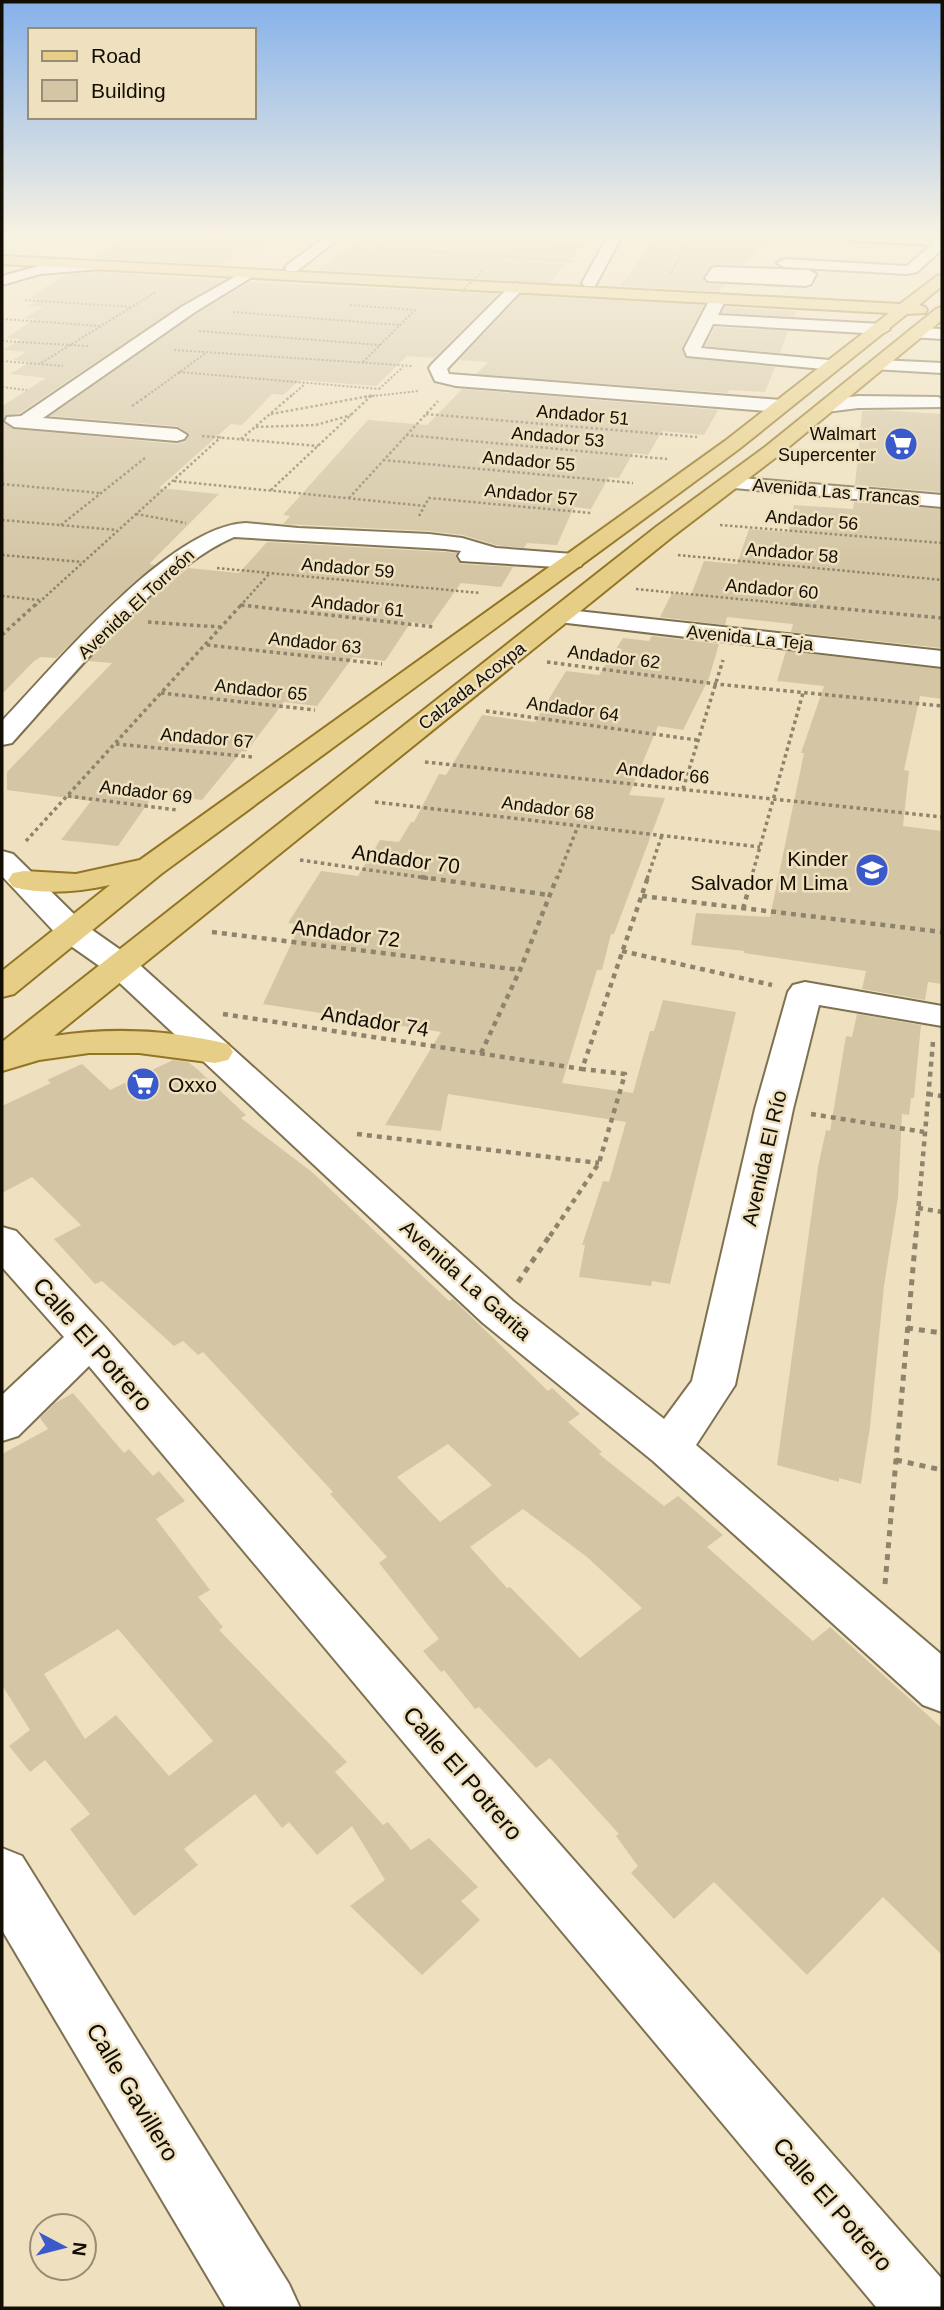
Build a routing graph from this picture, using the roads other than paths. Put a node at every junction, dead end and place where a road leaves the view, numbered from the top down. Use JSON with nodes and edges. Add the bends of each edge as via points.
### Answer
{"nodes":[{"id":1,"x":138,"y":344,"type":"edge"},
{"id":2,"x":462,"y":344,"type":"edge"},
{"id":3,"x":695,"y":344,"type":"edge"},
{"id":4,"x":813,"y":344,"type":"edge"},
{"id":5,"x":862,"y":344,"type":"edge"},
{"id":6,"x":906,"y":347,"type":"edge"},
{"id":7,"x":942,"y":347,"type":"edge"},
{"id":8,"x":792,"y":361,"type":"junction"},
{"id":9,"x":834,"y":365,"type":"junction"},
{"id":10,"x":942,"y":366,"type":"edge"},
{"id":11,"x":834,"y":400,"type":"junction"},
{"id":12,"x":940,"y":404,"type":"edge"},
{"id":13,"x":781,"y":406,"type":"junction"},
{"id":14,"x":2,"y":420,"type":"edge"},
{"id":15,"x":25,"y":422,"type":"junction"},
{"id":16,"x":177,"y":435,"type":"road end"},
{"id":17,"x":738,"y":441,"type":"junction"},
{"id":18,"x":777,"y":447,"type":"junction"},
{"id":19,"x":730,"y":483,"type":"junction"},
{"id":20,"x":808,"y":489,"type":"junction"},
{"id":21,"x":942,"y":491,"type":"edge"},
{"id":22,"x":942,"y":501,"type":"edge"},
{"id":23,"x":629,"y":518,"type":"junction"},
{"id":24,"x":674,"y":525,"type":"junction"},
{"id":25,"x":573,"y":561,"type":"junction"},
{"id":26,"x":559,"y":616,"type":"junction"},
{"id":27,"x":942,"y":659,"type":"edge"},
{"id":28,"x":2,"y":737,"type":"edge"},
{"id":29,"x":222,"y":816,"type":"junction"},
{"id":30,"x":285,"y":833,"type":"junction"},
{"id":31,"x":196,"y":835,"type":"junction"},
{"id":32,"x":259,"y":854,"type":"junction"},
{"id":33,"x":150,"y":867,"type":"junction"},
{"id":34,"x":11,"y":868,"type":"edge"},
{"id":35,"x":73,"y":932,"type":"junction"},
{"id":36,"x":120,"y":965,"type":"junction"},
{"id":37,"x":2,"y":987,"type":"edge"},
{"id":38,"x":939,"y":1015,"type":"edge"},
{"id":39,"x":215,"y":1052,"type":"junction"},
{"id":40,"x":5,"y":1058,"type":"edge"},
{"id":41,"x":2,"y":1241,"type":"edge"},
{"id":42,"x":90,"y":1338,"type":"junction"},
{"id":43,"x":2,"y":1423,"type":"edge"},
{"id":44,"x":669,"y":1448,"type":"junction"},
{"id":45,"x":942,"y":1688,"type":"edge"},
{"id":46,"x":2,"y":1876,"type":"edge"},
{"id":47,"x":265,"y":2308,"type":"edge"},
{"id":48,"x":922,"y":2308,"type":"edge"}],
"edges":[{"from":1,"to":15,"type":"street"},
{"from":2,"to":13,"type":"street","via":[[438,368],[441,377]]},
{"from":3,"to":8,"type":"street","via":[[693,352]]},
{"from":4,"to":8,"type":"street"},
{"from":5,"to":9,"type":"main road","name":"Calzada Acoxpa"},
{"from":6,"to":7,"type":"street"},
{"from":6,"to":10,"type":"street"},
{"from":6,"to":11,"type":"main road","name":"Calzada Acoxpa"},
{"from":8,"to":9,"type":"street"},
{"from":9,"to":13,"type":"main road","name":"Calzada Acoxpa"},
{"from":11,"to":12,"type":"street"},
{"from":11,"to":18,"type":"main road","name":"Calzada Acoxpa"},
{"from":13,"to":17,"type":"main road","name":"Calzada Acoxpa"},
{"from":14,"to":15,"type":"street"},
{"from":15,"to":16,"type":"street"},
{"from":17,"to":18,"type":"main road"},
{"from":17,"to":23,"type":"main road","name":"Calzada Acoxpa"},
{"from":18,"to":19,"type":"main road","name":"Calzada Acoxpa"},
{"from":19,"to":20,"type":"street","name":"Avenida Las Trancas"},
{"from":19,"to":24,"type":"main road","name":"Calzada Acoxpa"},
{"from":20,"to":21,"type":"street","via":[[819,480]]},
{"from":20,"to":22,"type":"street","name":"Avenida Las Trancas"},
{"from":23,"to":24,"type":"main road"},
{"from":23,"to":25,"type":"main road","name":"Calzada Acoxpa"},
{"from":24,"to":26,"type":"main road","name":"Calzada Acoxpa"},
{"from":25,"to":28,"type":"street","name":"Avenida El Torreón","via":[[314,542],[297,535],[230,530],[206,539],[174,563]]},
{"from":25,"to":29,"type":"main road","name":"Calzada Acoxpa"},
{"from":26,"to":27,"type":"street","name":"Avenida La Teja"},
{"from":26,"to":30,"type":"main road","name":"Calzada Acoxpa"},
{"from":29,"to":30,"type":"main road","via":[[228,826],[244,832]]},
{"from":29,"to":31,"type":"main road","name":"Calzada Acoxpa"},
{"from":30,"to":32,"type":"main road","name":"Calzada Acoxpa"},
{"from":31,"to":32,"type":"main road","via":[[242,834],[255,842]]},
{"from":31,"to":33,"type":"main road","name":"Calzada Acoxpa"},
{"from":32,"to":36,"type":"main road","name":"Calzada Acoxpa"},
{"from":33,"to":34,"type":"main road","via":[[76,883]]},
{"from":33,"to":35,"type":"main road","name":"Calzada Acoxpa"},
{"from":34,"to":35,"type":"street","name":"Avenida La Garita"},
{"from":35,"to":36,"type":"street","name":"Avenida La Garita"},
{"from":35,"to":37,"type":"main road","name":"Calzada Acoxpa"},
{"from":36,"to":39,"type":"street","name":"Avenida La Garita"},
{"from":36,"to":40,"type":"main road","name":"Calzada Acoxpa"},
{"from":38,"to":44,"type":"street","name":"Avenida El Río","via":[[805,992],[774,1109],[713,1385]]},
{"from":39,"to":40,"type":"main road","via":[[117,1040],[62,1044]]},
{"from":39,"to":44,"type":"street","name":"Avenida La Garita","via":[[498,1312]]},
{"from":41,"to":42,"type":"street","name":"Calle El Potrero"},
{"from":42,"to":43,"type":"street"},
{"from":42,"to":48,"type":"street","name":"Calle El Potrero"},
{"from":44,"to":45,"type":"street","name":"Avenida La Garita"},
{"from":46,"to":47,"type":"street","name":"Calle Gavillero"}]}
